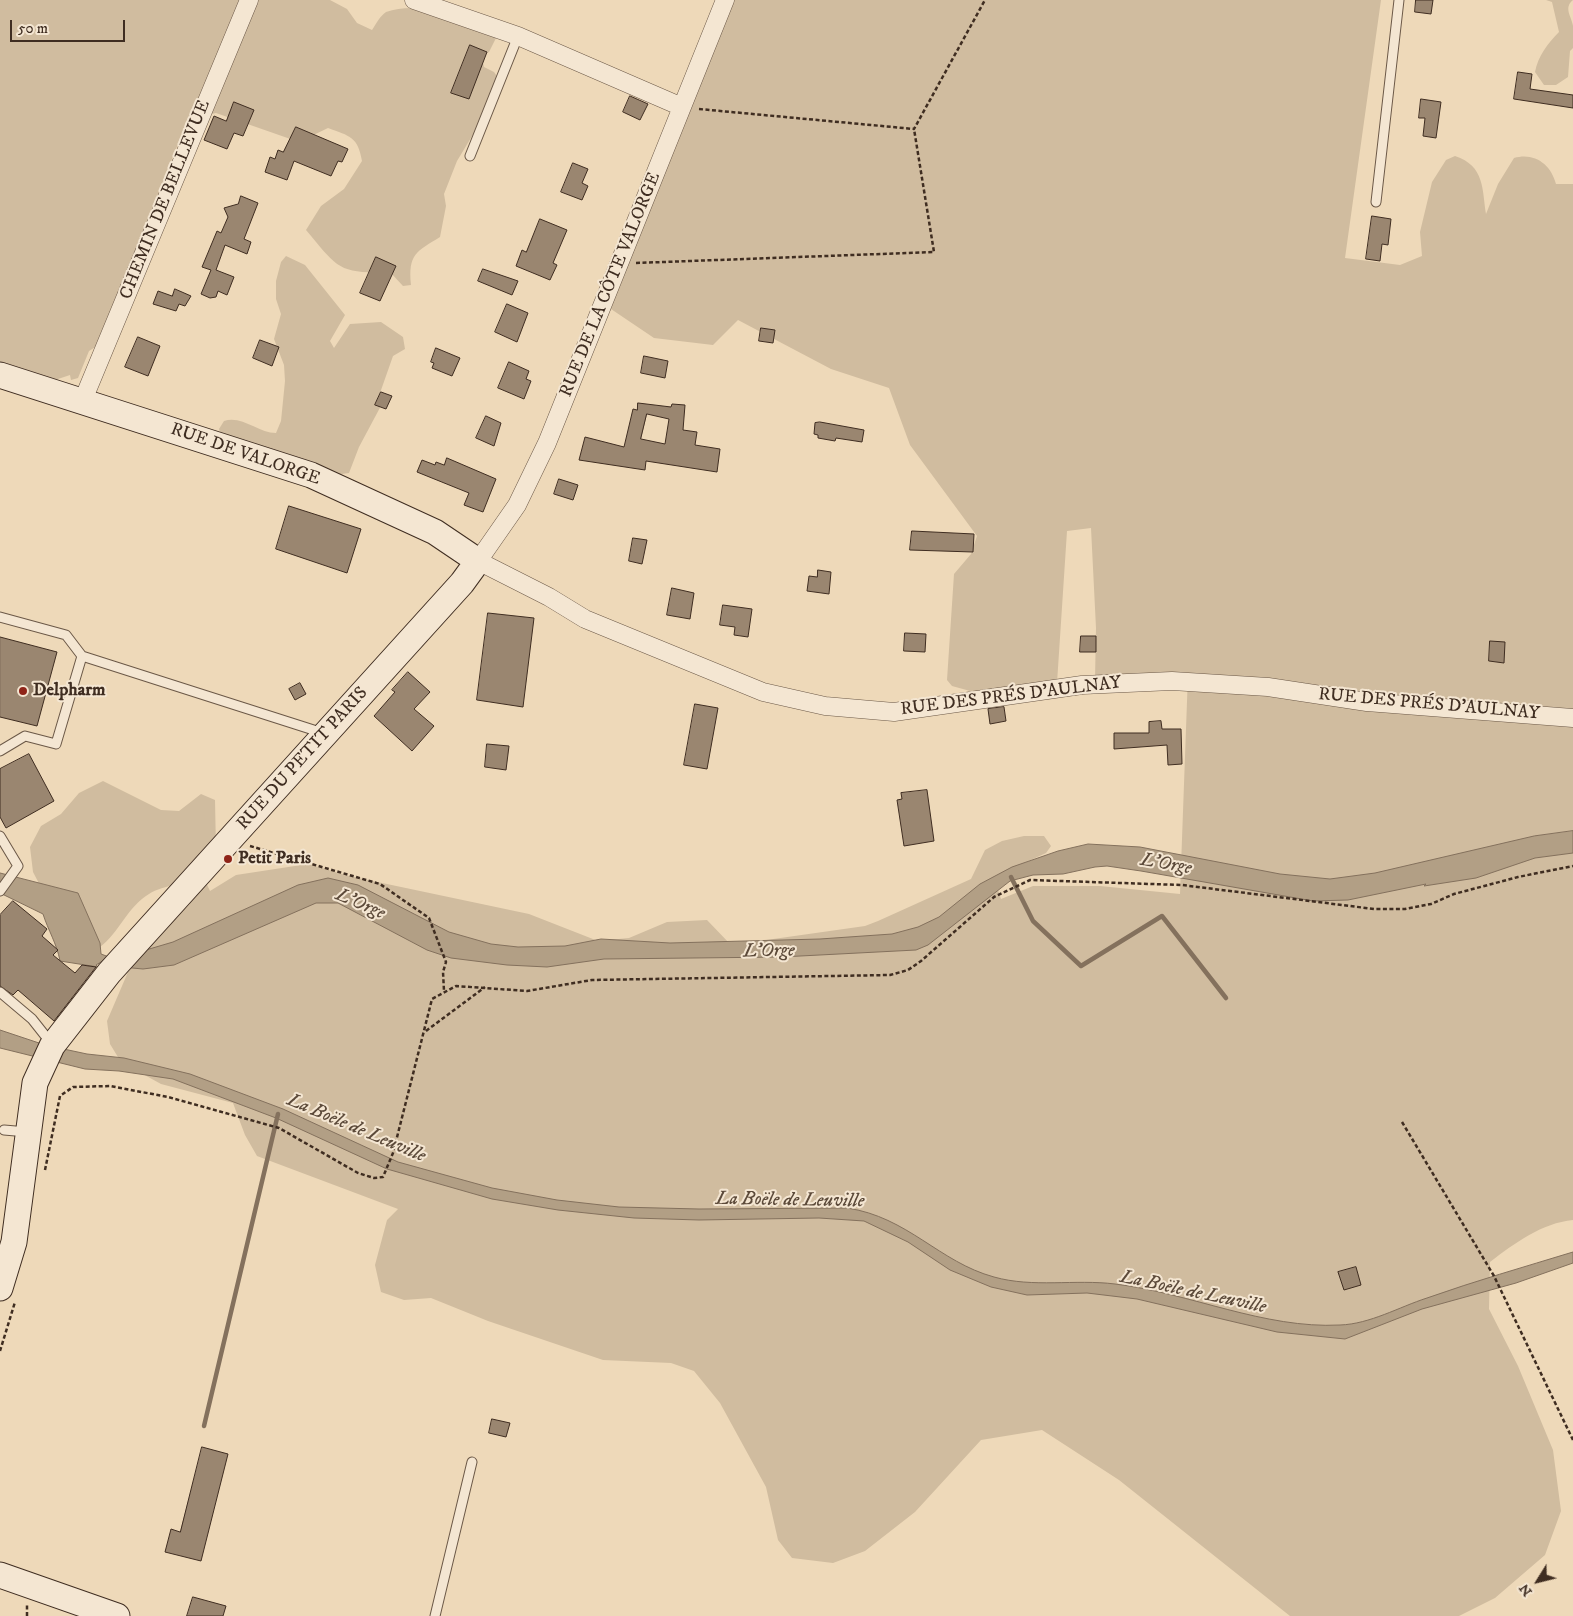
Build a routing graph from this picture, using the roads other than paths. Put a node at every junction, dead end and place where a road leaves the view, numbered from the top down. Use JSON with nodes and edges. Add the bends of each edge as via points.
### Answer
{"nodes":[{"id":1,"x":249,"y":0,"type":"edge"},
{"id":2,"x":414,"y":0,"type":"edge"},
{"id":3,"x":725,"y":0,"type":"edge"},
{"id":4,"x":1399,"y":0,"type":"edge"},
{"id":5,"x":518,"y":36,"type":"junction"},
{"id":6,"x":682,"y":108,"type":"junction"},
{"id":7,"x":470,"y":156,"type":"dead end"},
{"id":8,"x":1376,"y":202,"type":"dead end"},
{"id":9,"x":0,"y":375,"type":"edge"},
{"id":10,"x":83,"y":400,"type":"junction"},
{"id":11,"x":478,"y":562,"type":"junction"},
{"id":12,"x":0,"y":617,"type":"edge"},
{"id":13,"x":82,"y":656,"type":"junction"},
{"id":14,"x":1573,"y":718,"type":"edge"},
{"id":15,"x":326,"y":734,"type":"junction"},
{"id":16,"x":0,"y":751,"type":"edge"},
{"id":17,"x":0,"y":836,"type":"edge"},
{"id":18,"x":0,"y":891,"type":"edge"},
{"id":19,"x":0,"y":992,"type":"edge"},
{"id":20,"x":47,"y":1055,"type":"junction"},
{"id":21,"x":4,"y":1130,"type":"dead end"},
{"id":22,"x":30,"y":1132,"type":"junction"},
{"id":23,"x":8,"y":1293,"type":"edge"},
{"id":24,"x":472,"y":1462,"type":"dead end"},
{"id":25,"x":0,"y":1575,"type":"edge"},
{"id":26,"x":117,"y":1616,"type":"edge"},
{"id":27,"x":435,"y":1616,"type":"edge"}],
"edges":[{"from":1,"to":10,"type":"street","name":"CHEMIN DE BELLEVUE"},
{"from":2,"to":5,"type":"street"},
{"from":3,"to":6,"type":"street","name":"RUE DE LA CÔTE VALORGE"},
{"from":4,"to":8,"type":"lane"},
{"from":5,"to":6,"type":"street"},
{"from":5,"to":7,"type":"lane"},
{"from":6,"to":11,"type":"street","name":"RUE DE LA CÔTE VALORGE","via":[[539,460],[507,523]]},
{"from":9,"to":10,"type":"street","name":"RUE DE VALORGE"},
{"from":10,"to":11,"type":"street","name":"RUE DE VALORGE","via":[[311,476],[435,532]]},
{"from":11,"to":14,"type":"street","name":"RUE DES PRÉS D'AULNAY","via":[[585,619],[763,692],[825,706],[894,712],[1082,685],[1172,681],[1268,687],[1367,702]]},
{"from":11,"to":15,"type":"street","name":"RUE DU PETIT PARIS"},
{"from":12,"to":13,"type":"lane","via":[[66,635]]},
{"from":13,"to":15,"type":"lane"},
{"from":13,"to":16,"type":"lane","via":[[56,744],[25,736]]},
{"from":15,"to":20,"type":"street","name":"RUE DU PETIT PARIS","via":[[118,964]]},
{"from":17,"to":18,"type":"lane","via":[[18,866]]},
{"from":19,"to":20,"type":"lane","via":[[32,1019]]},
{"from":20,"to":22,"type":"street","via":[[35,1083]]},
{"from":21,"to":22,"type":"lane"},
{"from":22,"to":23,"type":"street"},
{"from":24,"to":27,"type":"lane"},
{"from":25,"to":26,"type":"street"}]}
